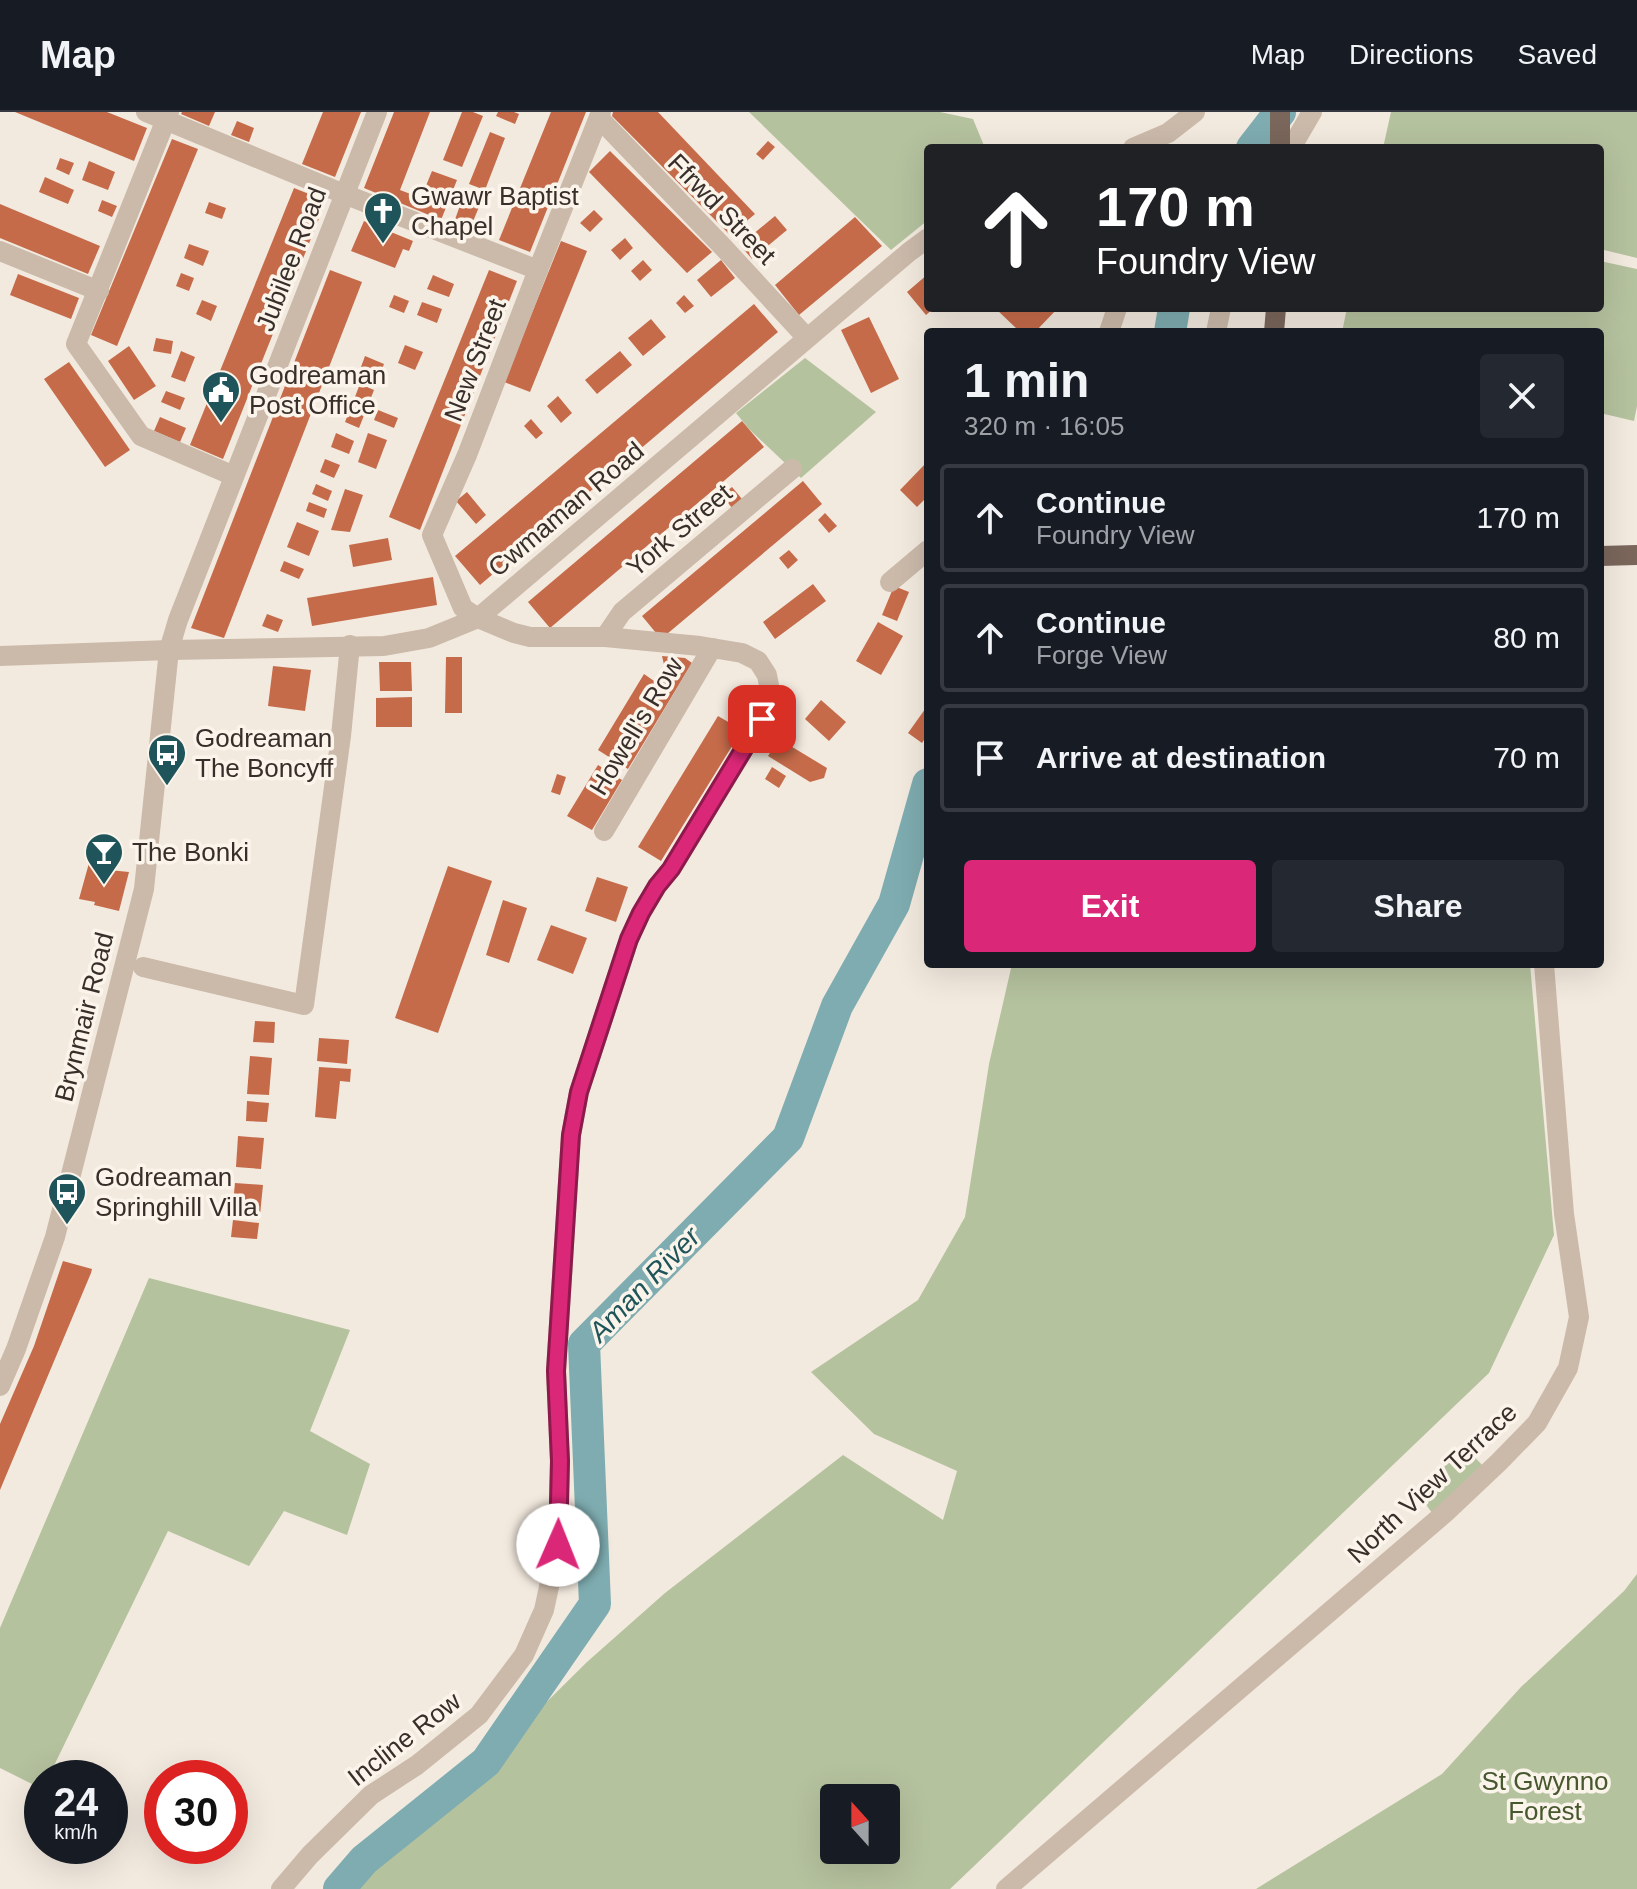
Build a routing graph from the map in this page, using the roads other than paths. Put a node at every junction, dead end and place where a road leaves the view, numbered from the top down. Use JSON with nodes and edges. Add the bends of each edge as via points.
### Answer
{"nodes":[{"id":1,"x":146,"y":112,"type":"edge"},
{"id":2,"x":377,"y":112,"type":"edge"},
{"id":3,"x":1195,"y":112,"type":"edge"},
{"id":4,"x":1280,"y":112,"type":"edge"},
{"id":5,"x":1312,"y":112,"type":"edge"},
{"id":6,"x":600,"y":115,"type":"edge"},
{"id":7,"x":168,"y":116,"type":"edge"},
{"id":8,"x":1167,"y":140,"type":"edge"},
{"id":9,"x":1280,"y":144,"type":"edge"},
{"id":10,"x":1293,"y":144,"type":"edge"},
{"id":11,"x":344,"y":194,"type":"junction"},
{"id":12,"x":924,"y":241,"type":"edge"},
{"id":13,"x":0,"y":251,"type":"edge"},
{"id":14,"x":538,"y":270,"type":"junction"},
{"id":15,"x":99,"y":291,"type":"junction"},
{"id":16,"x":807,"y":338,"type":"junction"},
{"id":17,"x":792,"y":469,"type":"dead end"},
{"id":18,"x":234,"y":476,"type":"junction"},
{"id":19,"x":924,"y":553,"type":"edge"},
{"id":20,"x":1637,"y":555,"type":"edge"},
{"id":21,"x":1604,"y":556,"type":"edge"},
{"id":22,"x":890,"y":582,"type":"dead end"},
{"id":23,"x":478,"y":618,"type":"junction"},
{"id":24,"x":605,"y":637,"type":"junction"},
{"id":25,"x":350,"y":645,"type":"junction"},
{"id":26,"x":712,"y":648,"type":"junction"},
{"id":27,"x":169,"y":650,"type":"junction"},
{"id":28,"x":0,"y":656,"type":"edge"},
{"id":29,"x":604,"y":831,"type":"dead end"},
{"id":30,"x":143,"y":967,"type":"dead end"},
{"id":31,"x":1544,"y":968,"type":"edge"},
{"id":32,"x":0,"y":1386,"type":"edge"},
{"id":33,"x":281,"y":1889,"type":"edge"},
{"id":34,"x":1006,"y":1889,"type":"edge"}],
"edges":[{"from":1,"to":7,"type":"street"},
{"from":2,"to":11,"type":"street","name":"Jubilee Road"},
{"from":3,"to":8,"type":"street"},
{"from":4,"to":9,"type":"main road"},
{"from":5,"to":10,"type":"street"},
{"from":6,"to":14,"type":"street","name":"New Street"},
{"from":6,"to":16,"type":"street","name":"Ffrwd Street"},
{"from":7,"to":11,"type":"street"},
{"from":7,"to":15,"type":"street"},
{"from":11,"to":14,"type":"street"},
{"from":11,"to":18,"type":"street","name":"Jubilee Road"},
{"from":12,"to":16,"type":"street","name":"Cwmaman Road"},
{"from":13,"to":15,"type":"street"},
{"from":14,"to":23,"type":"street","name":"New Street","via":[[432,535],[463,608]]},
{"from":15,"to":18,"type":"street","via":[[76,344],[141,436]]},
{"from":16,"to":23,"type":"street","name":"Cwmaman Road"},
{"from":17,"to":24,"type":"street","name":"York Street","via":[[622,612]]},
{"from":18,"to":27,"type":"street","name":"Jubilee Road"},
{"from":19,"to":22,"type":"street"},
{"from":20,"to":21,"type":"main road"},
{"from":23,"to":24,"type":"street","via":[[530,637]]},
{"from":23,"to":25,"type":"street","name":"Cwmaman Road","via":[[429,638]]},
{"from":24,"to":26,"type":"street"},
{"from":25,"to":27,"type":"street","name":"Cwmaman Road"},
{"from":25,"to":30,"type":"street","via":[[304,1005]]},
{"from":26,"to":29,"type":"street","name":"Howell's Row"},
{"from":26,"to":33,"type":"street","name":"Incline Row","via":[[758,661],[771,696],[762,719],[641,913],[579,1092],[571,1135],[556,1371],[558,1545],[544,1610],[524,1655],[479,1715],[371,1795]]},
{"from":27,"to":28,"type":"street","name":"Cwmaman Road"},
{"from":27,"to":32,"type":"street","name":"Brynmair Road","via":[[144,889],[55,1237]]},
{"from":31,"to":34,"type":"street","name":"North View Terrace","via":[[1564,1214],[1579,1317],[1568,1368],[1537,1423],[1445,1513]]}]}
